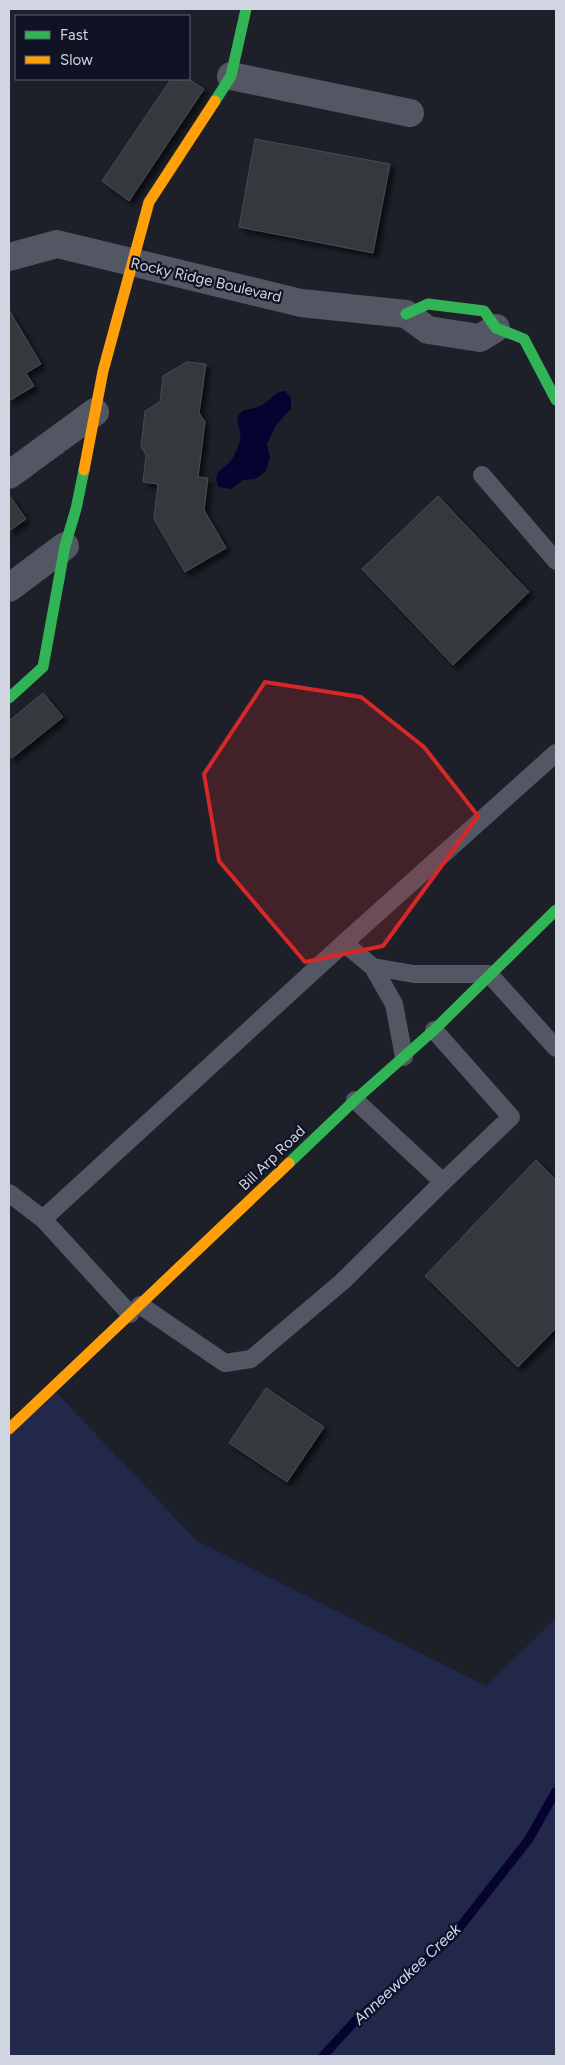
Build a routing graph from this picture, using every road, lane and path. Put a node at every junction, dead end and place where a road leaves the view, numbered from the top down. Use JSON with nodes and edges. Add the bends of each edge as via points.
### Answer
{"nodes":[{"id":1,"x":246,"y":9,"type":"edge"},
{"id":2,"x":231,"y":76,"type":"junction"},
{"id":3,"x":410,"y":113,"type":"dead end"},
{"id":4,"x":9,"y":257,"type":"edge"},
{"id":5,"x":132,"y":263,"type":"junction"},
{"id":6,"x":496,"y":328,"type":"joint"},
{"id":7,"x":556,"y":400,"type":"edge"},
{"id":8,"x":95,"y":412,"type":"junction"},
{"id":9,"x":9,"y":475,"type":"edge"},
{"id":10,"x":482,"y":475,"type":"dead end"},
{"id":11,"x":65,"y":546,"type":"junction"},
{"id":12,"x":556,"y":561,"type":"edge"},
{"id":13,"x":9,"y":588,"type":"edge"},
{"id":14,"x":9,"y":698,"type":"edge"},
{"id":15,"x":556,"y":753,"type":"edge"},
{"id":16,"x":556,"y":910,"type":"edge"},
{"id":17,"x":344,"y":943,"type":"junction"},
{"id":18,"x":373,"y":967,"type":"junction"},
{"id":19,"x":489,"y":974,"type":"junction"},
{"id":20,"x":434,"y":1030,"type":"junction"},
{"id":21,"x":556,"y":1048,"type":"edge"},
{"id":22,"x":404,"y":1057,"type":"junction"},
{"id":23,"x":355,"y":1100,"type":"junction"},
{"id":24,"x":443,"y":1182,"type":"junction"},
{"id":25,"x":9,"y":1193,"type":"edge"},
{"id":26,"x":43,"y":1219,"type":"junction"},
{"id":27,"x":135,"y":1309,"type":"junction"},
{"id":28,"x":9,"y":1429,"type":"edge"}],
"edges":[{"from":1,"to":2,"type":"street"},
{"from":2,"to":3,"type":"street"},
{"from":2,"to":5,"type":"street","via":[[149,202]]},
{"from":4,"to":5,"type":"street","name":"Rocky Ridge Boulevard","via":[[57,244]]},
{"from":5,"to":6,"type":"street","name":"Rocky Ridge Boulevard","via":[[301,303],[406,314],[428,330],[450,334],[480,338]]},
{"from":5,"to":8,"type":"street"},
{"from":6,"to":7,"type":"street","name":"Rocky Ridge Boulevard","via":[[524,339]]},
{"from":8,"to":9,"type":"street"},
{"from":8,"to":11,"type":"street","via":[[76,509]]},
{"from":10,"to":12,"type":"lane"},
{"from":11,"to":13,"type":"street"},
{"from":11,"to":14,"type":"street","via":[[43,668]]},
{"from":15,"to":17,"type":"lane"},
{"from":16,"to":19,"type":"street","name":"Bill Arp Road"},
{"from":17,"to":18,"type":"lane"},
{"from":17,"to":26,"type":"lane"},
{"from":18,"to":19,"type":"lane","via":[[414,974]]},
{"from":18,"to":22,"type":"lane","via":[[394,1004]]},
{"from":19,"to":20,"type":"street","name":"Bill Arp Road"},
{"from":19,"to":21,"type":"lane"},
{"from":20,"to":22,"type":"street","name":"Bill Arp Road"},
{"from":20,"to":24,"type":"lane","via":[[511,1117]]},
{"from":22,"to":23,"type":"street","name":"Bill Arp Road"},
{"from":23,"to":24,"type":"lane"},
{"from":23,"to":27,"type":"street","name":"Bill Arp Road"},
{"from":24,"to":27,"type":"lane","via":[[343,1281],[251,1360],[225,1363]]},
{"from":25,"to":26,"type":"lane"},
{"from":26,"to":27,"type":"lane"},
{"from":27,"to":28,"type":"street","name":"Bill Arp Road"}]}
